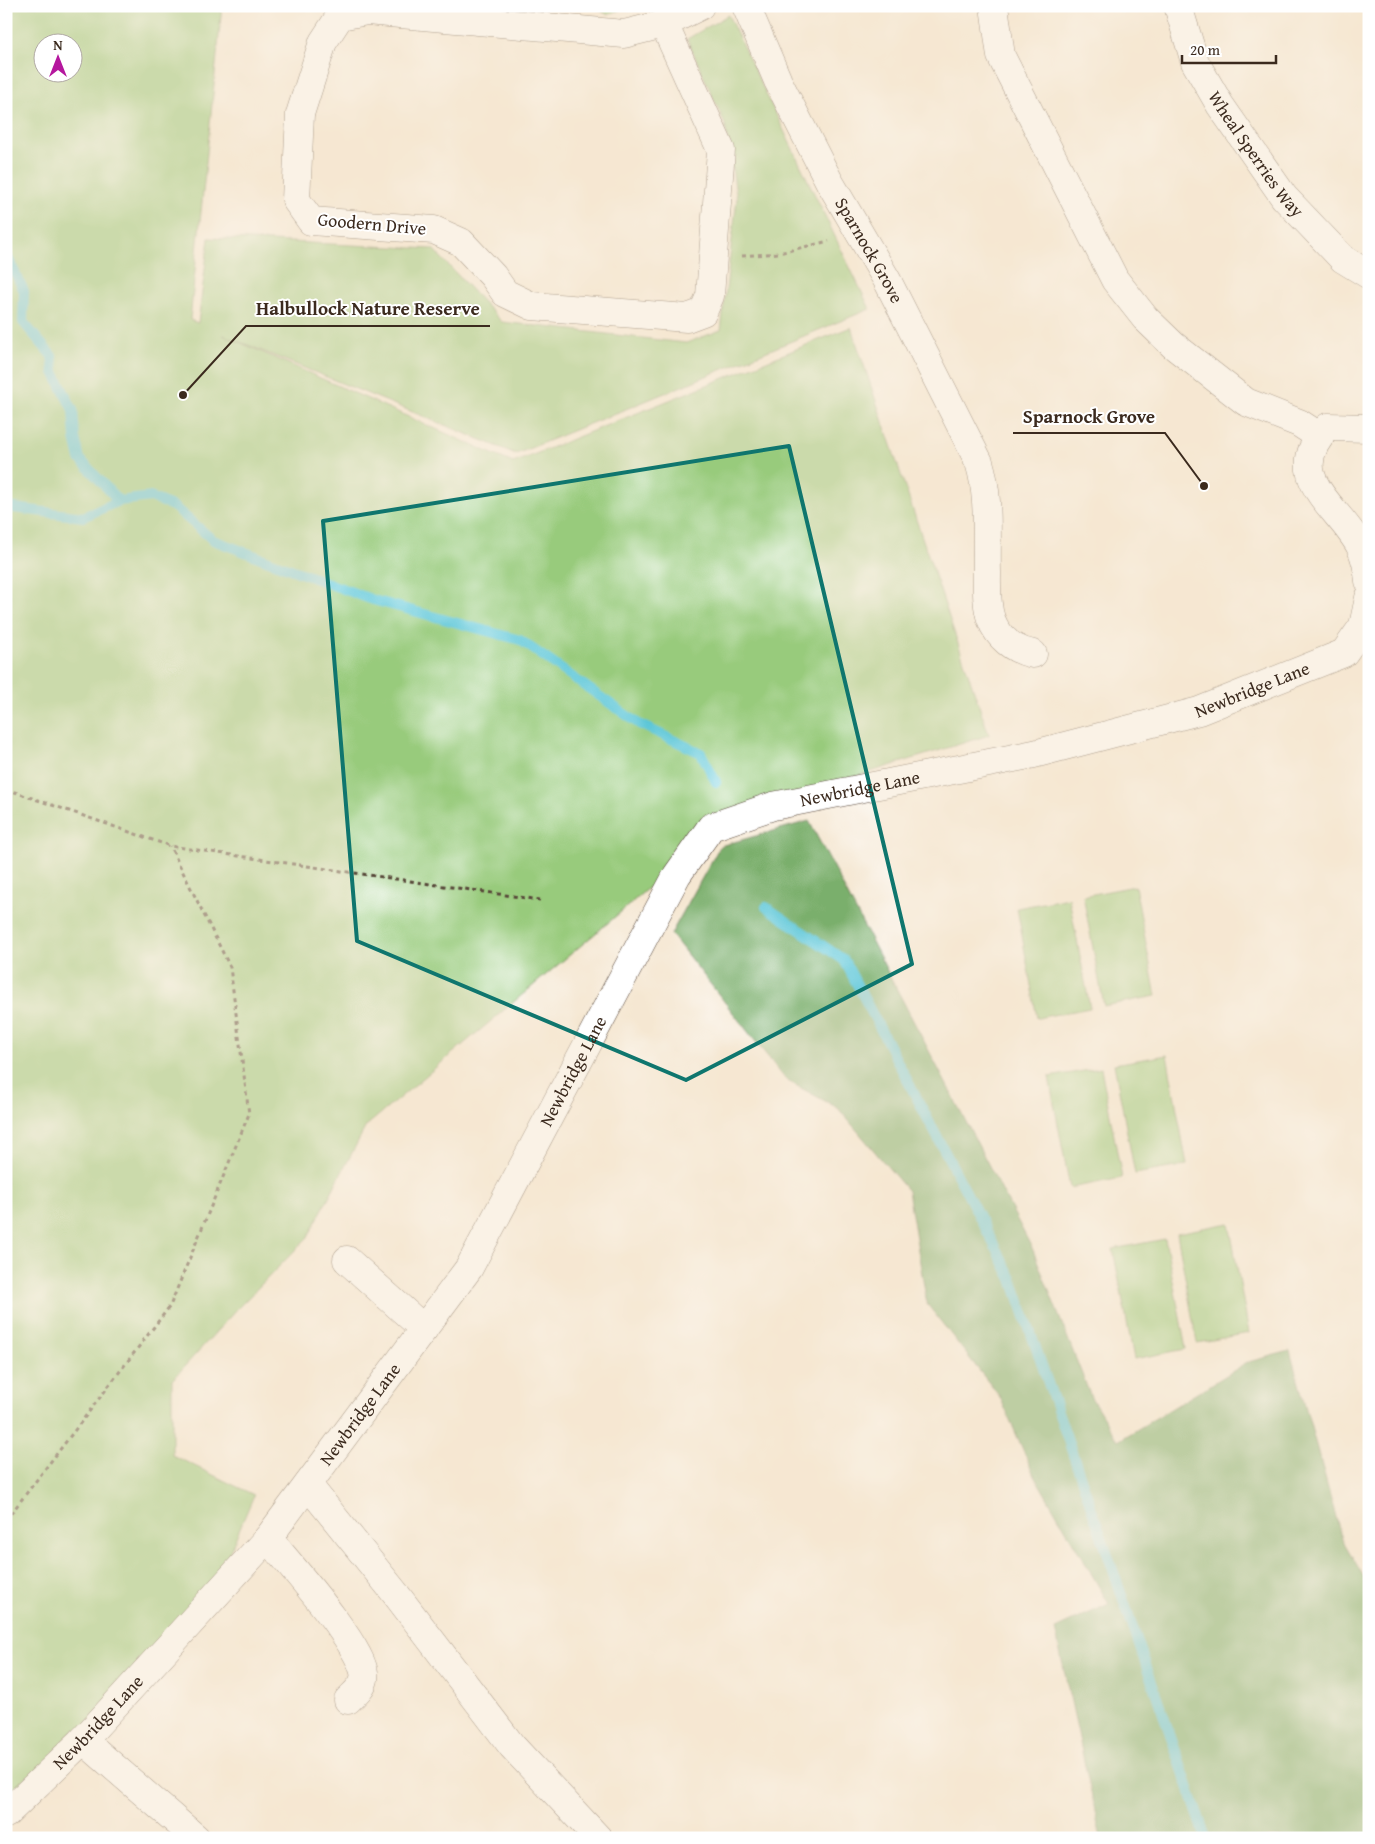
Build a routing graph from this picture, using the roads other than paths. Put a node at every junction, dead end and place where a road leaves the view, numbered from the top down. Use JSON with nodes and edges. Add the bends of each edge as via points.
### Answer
{"nodes":[{"id":1,"x":700,"y":6,"type":"edge"},
{"id":2,"x":746,"y":6,"type":"edge"},
{"id":3,"x":994,"y":6,"type":"edge"},
{"id":4,"x":1178,"y":6,"type":"edge"},
{"id":5,"x":664,"y":24,"type":"junction"},
{"id":6,"x":1369,"y":275,"type":"edge"},
{"id":7,"x":1369,"y":428,"type":"edge"},
{"id":8,"x":1319,"y":436,"type":"junction"},
{"id":9,"x":1369,"y":581,"type":"edge"},
{"id":10,"x":1369,"y":598,"type":"edge"},
{"id":11,"x":1033,"y":654,"type":"dead end"},
{"id":12,"x":347,"y":1260,"type":"dead end"},
{"id":13,"x":424,"y":1329,"type":"junction"},
{"id":14,"x":308,"y":1485,"type":"junction"},
{"id":15,"x":268,"y":1538,"type":"junction"},
{"id":16,"x":348,"y":1700,"type":"dead end"},
{"id":17,"x":83,"y":1740,"type":"junction"},
{"id":18,"x":6,"y":1814,"type":"edge"},
{"id":19,"x":196,"y":1838,"type":"edge"},
{"id":20,"x":598,"y":1838,"type":"edge"}],
"edges":[{"from":1,"to":5,"type":"street","name":"Goodern Drive"},
{"from":2,"to":11,"type":"street","name":"Sparnock Grove","via":[[778,80],[887,280],[979,462],[986,484],[987,600],[991,620],[1003,639],[1017,651]]},
{"from":3,"to":8,"type":"street","via":[[1001,56],[1115,280],[1145,318],[1166,338],[1246,402],[1299,422]]},
{"from":4,"to":6,"type":"street","name":"Wheal Sperries Way","via":[[1195,62],[1284,197],[1343,259]]},
{"from":5,"to":5,"type":"street","name":"Goodern Drive","via":[[624,34],[367,11],[340,16],[323,42],[300,114],[296,200],[311,222],[434,230],[461,242],[493,276],[504,293],[532,306],[687,318],[703,312],[710,296],[721,150]]},
{"from":7,"to":8,"type":"street","via":[[1328,427]]},
{"from":8,"to":9,"type":"street","via":[[1310,459],[1311,480],[1361,548]]},
{"from":10,"to":13,"type":"street","name":"Newbridge Lane","via":[[1363,626],[1344,653],[1199,711],[1034,754],[773,806],[711,827],[677,875],[469,1268]]},
{"from":12,"to":13,"type":"street"},
{"from":13,"to":14,"type":"street","name":"Newbridge Lane"},
{"from":14,"to":15,"type":"street","name":"Newbridge Lane"},
{"from":14,"to":20,"type":"street","via":[[512,1746]]},
{"from":15,"to":16,"type":"street","via":[[332,1617],[361,1660],[365,1679]]},
{"from":15,"to":17,"type":"street","name":"Newbridge Lane"},
{"from":17,"to":18,"type":"street","name":"Newbridge Lane"},
{"from":17,"to":19,"type":"street"}]}
